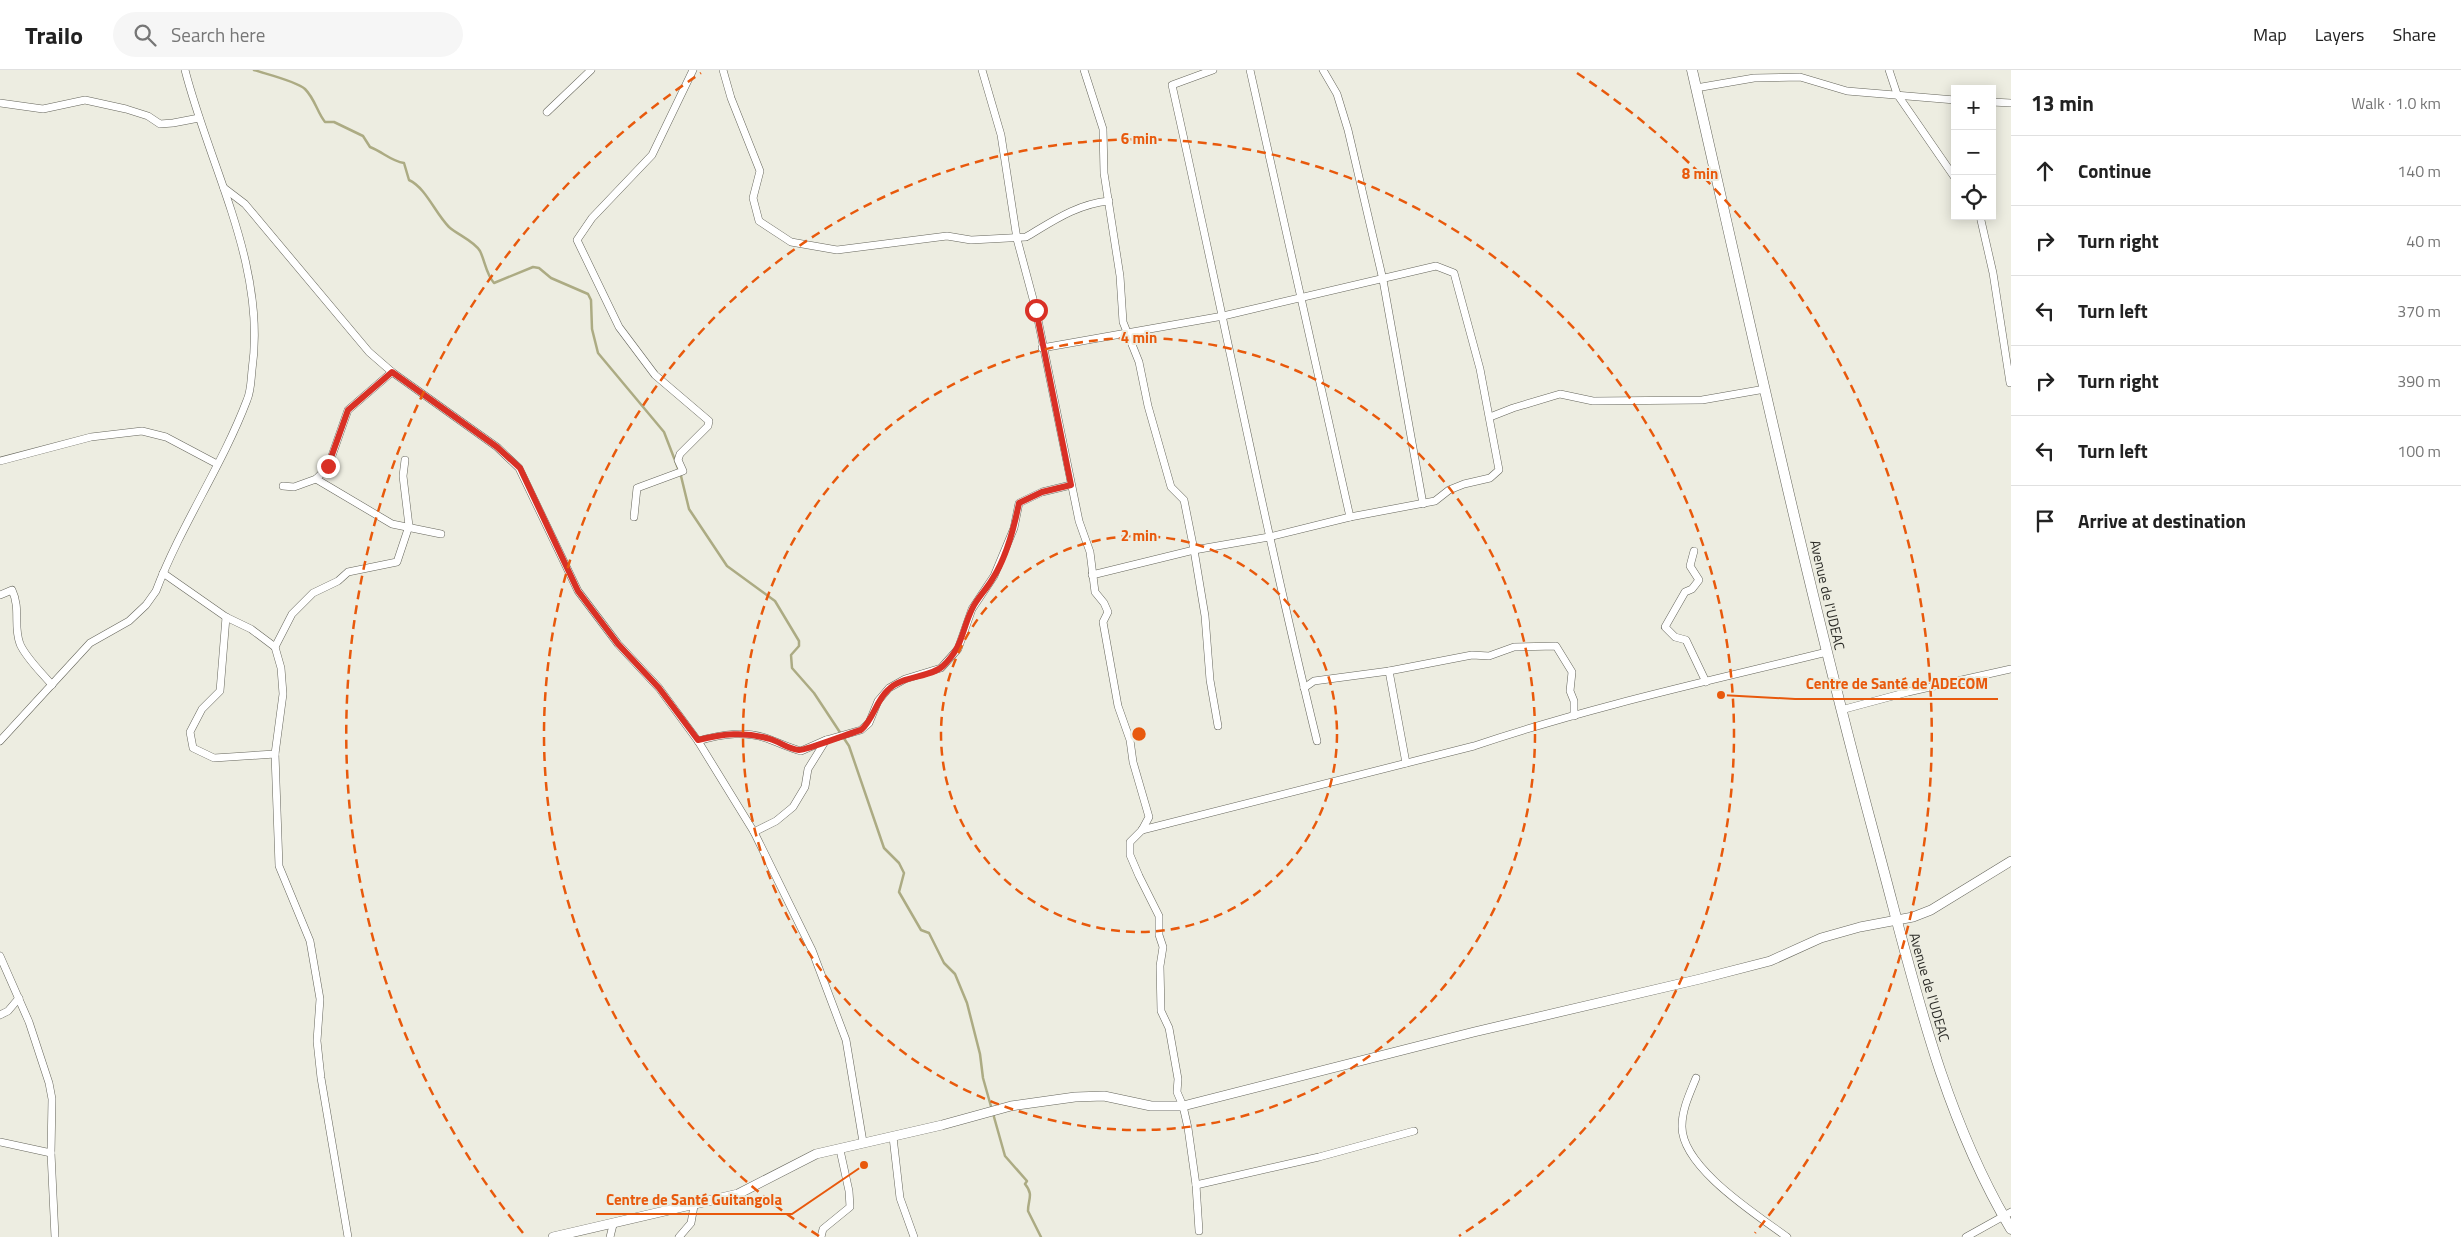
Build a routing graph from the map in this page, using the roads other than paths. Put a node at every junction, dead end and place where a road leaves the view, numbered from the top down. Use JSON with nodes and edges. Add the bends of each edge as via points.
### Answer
{"nodes":[{"id":1,"x":185,"y":70,"type":"edge"},
{"id":2,"x":591,"y":70,"type":"edge"},
{"id":3,"x":693,"y":70,"type":"edge"},
{"id":4,"x":723,"y":70,"type":"edge"},
{"id":5,"x":982,"y":70,"type":"edge"},
{"id":6,"x":1084,"y":70,"type":"edge"},
{"id":7,"x":1213,"y":70,"type":"edge"},
{"id":8,"x":1250,"y":70,"type":"edge"},
{"id":9,"x":1323,"y":70,"type":"edge"},
{"id":10,"x":1692,"y":70,"type":"edge"},
{"id":11,"x":1889,"y":70,"type":"edge"},
{"id":12,"x":1696,"y":88,"type":"junction"},
{"id":13,"x":1897,"y":94,"type":"junction"},
{"id":14,"x":1951,"y":100,"type":"edge"},
{"id":15,"x":1996,"y":102,"type":"edge"},
{"id":16,"x":0,"y":103,"type":"edge"},
{"id":17,"x":2011,"y":103,"type":"edge"},
{"id":18,"x":547,"y":112,"type":"dead end"},
{"id":19,"x":199,"y":118,"type":"junction"},
{"id":20,"x":1953,"y":175,"type":"edge"},
{"id":21,"x":224,"y":188,"type":"junction"},
{"id":22,"x":1109,"y":201,"type":"junction"},
{"id":23,"x":1981,"y":220,"type":"edge"},
{"id":24,"x":1017,"y":239,"type":"junction"},
{"id":25,"x":1383,"y":280,"type":"junction"},
{"id":26,"x":1302,"y":297,"type":"junction"},
{"id":27,"x":1224,"y":316,"type":"junction"},
{"id":28,"x":1128,"y":333,"type":"junction"},
{"id":29,"x":1042,"y":348,"type":"junction"},
{"id":30,"x":392,"y":372,"type":"junction"},
{"id":31,"x":2010,"y":383,"type":"edge"},
{"id":32,"x":1765,"y":389,"type":"junction"},
{"id":33,"x":1490,"y":417,"type":"junction"},
{"id":34,"x":405,"y":460,"type":"dead end"},
{"id":35,"x":0,"y":461,"type":"edge"},
{"id":36,"x":218,"y":464,"type":"junction"},
{"id":37,"x":316,"y":479,"type":"junction"},
{"id":38,"x":1071,"y":485,"type":"junction"},
{"id":39,"x":283,"y":486,"type":"dead end"},
{"id":40,"x":1423,"y":504,"type":"junction"},
{"id":41,"x":634,"y":517,"type":"dead end"},
{"id":42,"x":1350,"y":517,"type":"junction"},
{"id":43,"x":410,"y":526,"type":"junction"},
{"id":44,"x":441,"y":534,"type":"dead end"},
{"id":45,"x":1269,"y":537,"type":"junction"},
{"id":46,"x":1194,"y":550,"type":"junction"},
{"id":47,"x":1694,"y":551,"type":"dead end"},
{"id":48,"x":163,"y":573,"type":"junction"},
{"id":49,"x":1092,"y":575,"type":"junction"},
{"id":50,"x":0,"y":595,"type":"edge"},
{"id":51,"x":226,"y":617,"type":"junction"},
{"id":52,"x":274,"y":647,"type":"junction"},
{"id":53,"x":1827,"y":652,"type":"junction"},
{"id":54,"x":2011,"y":670,"type":"edge"},
{"id":55,"x":1389,"y":671,"type":"junction"},
{"id":56,"x":1706,"y":682,"type":"junction"},
{"id":57,"x":52,"y":685,"type":"junction"},
{"id":58,"x":1304,"y":688,"type":"junction"},
{"id":59,"x":1841,"y":710,"type":"junction"},
{"id":60,"x":1574,"y":716,"type":"junction"},
{"id":61,"x":1218,"y":726,"type":"dead end"},
{"id":62,"x":698,"y":740,"type":"junction"},
{"id":63,"x":826,"y":740,"type":"junction"},
{"id":64,"x":0,"y":741,"type":"edge"},
{"id":65,"x":1317,"y":741,"type":"dead end"},
{"id":66,"x":275,"y":754,"type":"junction"},
{"id":67,"x":1406,"y":763,"type":"junction"},
{"id":68,"x":1142,"y":830,"type":"junction"},
{"id":69,"x":754,"y":832,"type":"junction"},
{"id":70,"x":2011,"y":862,"type":"edge"},
{"id":71,"x":1898,"y":921,"type":"junction"},
{"id":72,"x":0,"y":956,"type":"edge"},
{"id":73,"x":19,"y":998,"type":"junction"},
{"id":74,"x":0,"y":1015,"type":"edge"},
{"id":75,"x":1696,"y":1078,"type":"dead end"},
{"id":76,"x":1183,"y":1106,"type":"junction"},
{"id":77,"x":1414,"y":1131,"type":"dead end"},
{"id":78,"x":893,"y":1137,"type":"junction"},
{"id":79,"x":0,"y":1142,"type":"edge"},
{"id":80,"x":863,"y":1142,"type":"junction"},
{"id":81,"x":840,"y":1150,"type":"junction"},
{"id":82,"x":51,"y":1153,"type":"junction"},
{"id":83,"x":1196,"y":1185,"type":"junction"},
{"id":84,"x":694,"y":1206,"type":"junction"},
{"id":85,"x":2007,"y":1214,"type":"edge"},
{"id":86,"x":613,"y":1225,"type":"junction"},
{"id":87,"x":2011,"y":1229,"type":"edge"},
{"id":88,"x":1199,"y":1231,"type":"dead end"},
{"id":89,"x":55,"y":1237,"type":"edge"},
{"id":90,"x":348,"y":1237,"type":"edge"},
{"id":91,"x":553,"y":1237,"type":"edge"},
{"id":92,"x":610,"y":1237,"type":"edge"},
{"id":93,"x":679,"y":1237,"type":"edge"},
{"id":94,"x":821,"y":1237,"type":"edge"},
{"id":95,"x":914,"y":1237,"type":"edge"},
{"id":96,"x":1788,"y":1237,"type":"edge"},
{"id":97,"x":1966,"y":1237,"type":"edge"}],
"edges":[{"from":1,"to":19,"type":"street"},
{"from":2,"to":18,"type":"street"},
{"from":3,"to":41,"type":"street","via":[[652,155],[592,218],[577,240],[619,326],[656,375],[709,421],[708,426],[680,454],[679,472],[637,488]]},
{"from":4,"to":24,"type":"street","via":[[760,171],[753,198],[759,221],[791,242],[837,250],[947,236],[971,240]]},
{"from":5,"to":24,"type":"street","via":[[1002,135]]},
{"from":6,"to":22,"type":"street","via":[[1103,129],[1104,172]]},
{"from":7,"to":27,"type":"street","via":[[1172,85]]},
{"from":8,"to":26,"type":"street"},
{"from":9,"to":25,"type":"street","via":[[1342,107]]},
{"from":10,"to":12,"type":"main road","name":"Avenue de I'UDEAC"},
{"from":11,"to":13,"type":"street"},
{"from":12,"to":13,"type":"street","via":[[1754,78],[1800,77],[1847,91]]},
{"from":12,"to":32,"type":"main road","name":"Avenue de I'UDEAC"},
{"from":13,"to":14,"type":"street"},
{"from":13,"to":20,"type":"street"},
{"from":15,"to":17,"type":"street"},
{"from":16,"to":19,"type":"street","via":[[43,109],[85,100],[148,116],[160,124]]},
{"from":19,"to":21,"type":"street"},
{"from":21,"to":30,"type":"street","via":[[245,204],[369,352]]},
{"from":21,"to":36,"type":"street","via":[[242,245],[253,310],[255,348],[248,398]]},
{"from":22,"to":24,"type":"street","via":[[1074,209]]},
{"from":22,"to":28,"type":"street","via":[[1123,322]]},
{"from":23,"to":31,"type":"street","via":[[1993,273]]},
{"from":24,"to":29,"type":"street","via":[[1036,310]]},
{"from":25,"to":26,"type":"street"},
{"from":25,"to":33,"type":"street","via":[[1436,266],[1454,273]]},
{"from":25,"to":40,"type":"street"},
{"from":26,"to":27,"type":"street"},
{"from":26,"to":42,"type":"street"},
{"from":27,"to":28,"type":"street"},
{"from":27,"to":45,"type":"street"},
{"from":28,"to":29,"type":"street"},
{"from":28,"to":46,"type":"street","via":[[1139,362],[1171,487],[1184,500]]},
{"from":29,"to":38,"type":"street"},
{"from":30,"to":37,"type":"street","via":[[348,410],[328,466]]},
{"from":30,"to":62,"type":"street","via":[[497,447],[520,468],[578,591]]},
{"from":32,"to":33,"type":"street","via":[[1702,400],[1593,402],[1560,394]]},
{"from":32,"to":53,"type":"main road","name":"Avenue de I'UDEAC"},
{"from":33,"to":40,"type":"street","via":[[1500,470],[1490,478],[1464,484],[1449,490],[1435,502]]},
{"from":34,"to":43,"type":"street","via":[[403,476]]},
{"from":35,"to":36,"type":"street","via":[[91,437],[142,431],[166,437]]},
{"from":36,"to":48,"type":"street"},
{"from":37,"to":39,"type":"street","via":[[294,487]]},
{"from":37,"to":43,"type":"street","via":[[392,524]]},
{"from":38,"to":49,"type":"street","via":[[1090,552]]},
{"from":38,"to":63,"type":"street","via":[[1042,492],[1019,503],[1014,528],[994,576],[972,609],[958,649],[941,668],[889,688],[861,730]]},
{"from":40,"to":42,"type":"street"},
{"from":42,"to":45,"type":"street"},
{"from":43,"to":44,"type":"street"},
{"from":43,"to":52,"type":"street","via":[[397,562],[348,572],[314,593],[292,614]]},
{"from":45,"to":46,"type":"street"},
{"from":45,"to":58,"type":"street"},
{"from":46,"to":49,"type":"street"},
{"from":46,"to":61,"type":"street"},
{"from":47,"to":56,"type":"street","via":[[1690,566],[1699,580],[1685,592],[1665,627],[1675,637],[1686,640]]},
{"from":48,"to":51,"type":"street"},
{"from":48,"to":57,"type":"street","via":[[146,605],[129,621],[90,643]]},
{"from":49,"to":68,"type":"street","via":[[1095,592],[1108,612],[1103,622],[1118,706],[1149,817]]},
{"from":50,"to":57,"type":"street","via":[[12,590],[17,601],[20,645]]},
{"from":51,"to":52,"type":"street","via":[[251,629]]},
{"from":51,"to":66,"type":"street","via":[[220,690],[202,709],[190,732],[193,748],[214,758]]},
{"from":52,"to":66,"type":"street","via":[[281,668],[283,694]]},
{"from":53,"to":56,"type":"street"},
{"from":53,"to":59,"type":"main road","name":"Avenue de I'UDEAC"},
{"from":54,"to":59,"type":"street"},
{"from":55,"to":58,"type":"street","via":[[1314,681]]},
{"from":55,"to":60,"type":"street","via":[[1464,656],[1489,656],[1514,647],[1556,646],[1572,672],[1570,691]]},
{"from":55,"to":67,"type":"street"},
{"from":56,"to":60,"type":"street"},
{"from":57,"to":64,"type":"street"},
{"from":58,"to":65,"type":"street"},
{"from":59,"to":71,"type":"main road","name":"Avenue de I'UDEAC"},
{"from":60,"to":67,"type":"street"},
{"from":62,"to":63,"type":"street","via":[[724,733],[747,734],[801,750]]},
{"from":62,"to":69,"type":"street"},
{"from":63,"to":69,"type":"street","via":[[808,769],[804,787],[793,807],[776,821]]},
{"from":66,"to":90,"type":"street","via":[[279,866],[310,941],[320,998],[317,1041],[321,1078]]},
{"from":67,"to":68,"type":"street"},
{"from":68,"to":76,"type":"street","via":[[1130,842],[1130,854],[1159,916],[1159,935],[1164,947],[1160,966],[1161,1011],[1169,1028],[1178,1079],[1177,1092]]},
{"from":69,"to":80,"type":"street","via":[[812,950],[846,1040]]},
{"from":70,"to":71,"type":"street","via":[[1931,910]]},
{"from":71,"to":76,"type":"street","via":[[1821,938],[1770,961],[1700,980],[1474,1032]]},
{"from":71,"to":85,"type":"main road","name":"Avenue de I'UDEAC","via":[[1944,1085],[1960,1127]]},
{"from":72,"to":73,"type":"street"},
{"from":73,"to":74,"type":"street"},
{"from":73,"to":82,"type":"street","via":[[49,1084],[52,1099]]},
{"from":75,"to":96,"type":"street","via":[[1681,1128],[1689,1151],[1721,1186]]},
{"from":76,"to":78,"type":"street","via":[[1151,1106],[1104,1096],[1075,1097],[1011,1106]]},
{"from":76,"to":83,"type":"street"},
{"from":77,"to":83,"type":"street"},
{"from":78,"to":80,"type":"street"},
{"from":78,"to":95,"type":"street","via":[[900,1198]]},
{"from":79,"to":82,"type":"street"},
{"from":80,"to":81,"type":"street"},
{"from":81,"to":84,"type":"street","via":[[816,1154],[738,1194]]},
{"from":81,"to":94,"type":"street","via":[[850,1206],[823,1229]]},
{"from":82,"to":89,"type":"street"},
{"from":83,"to":88,"type":"street"},
{"from":84,"to":86,"type":"street"},
{"from":84,"to":93,"type":"street","via":[[691,1223]]},
{"from":85,"to":87,"type":"main road","name":"Avenue de I'UDEAC"},
{"from":85,"to":97,"type":"street"},
{"from":86,"to":91,"type":"street"},
{"from":86,"to":92,"type":"street"}]}
